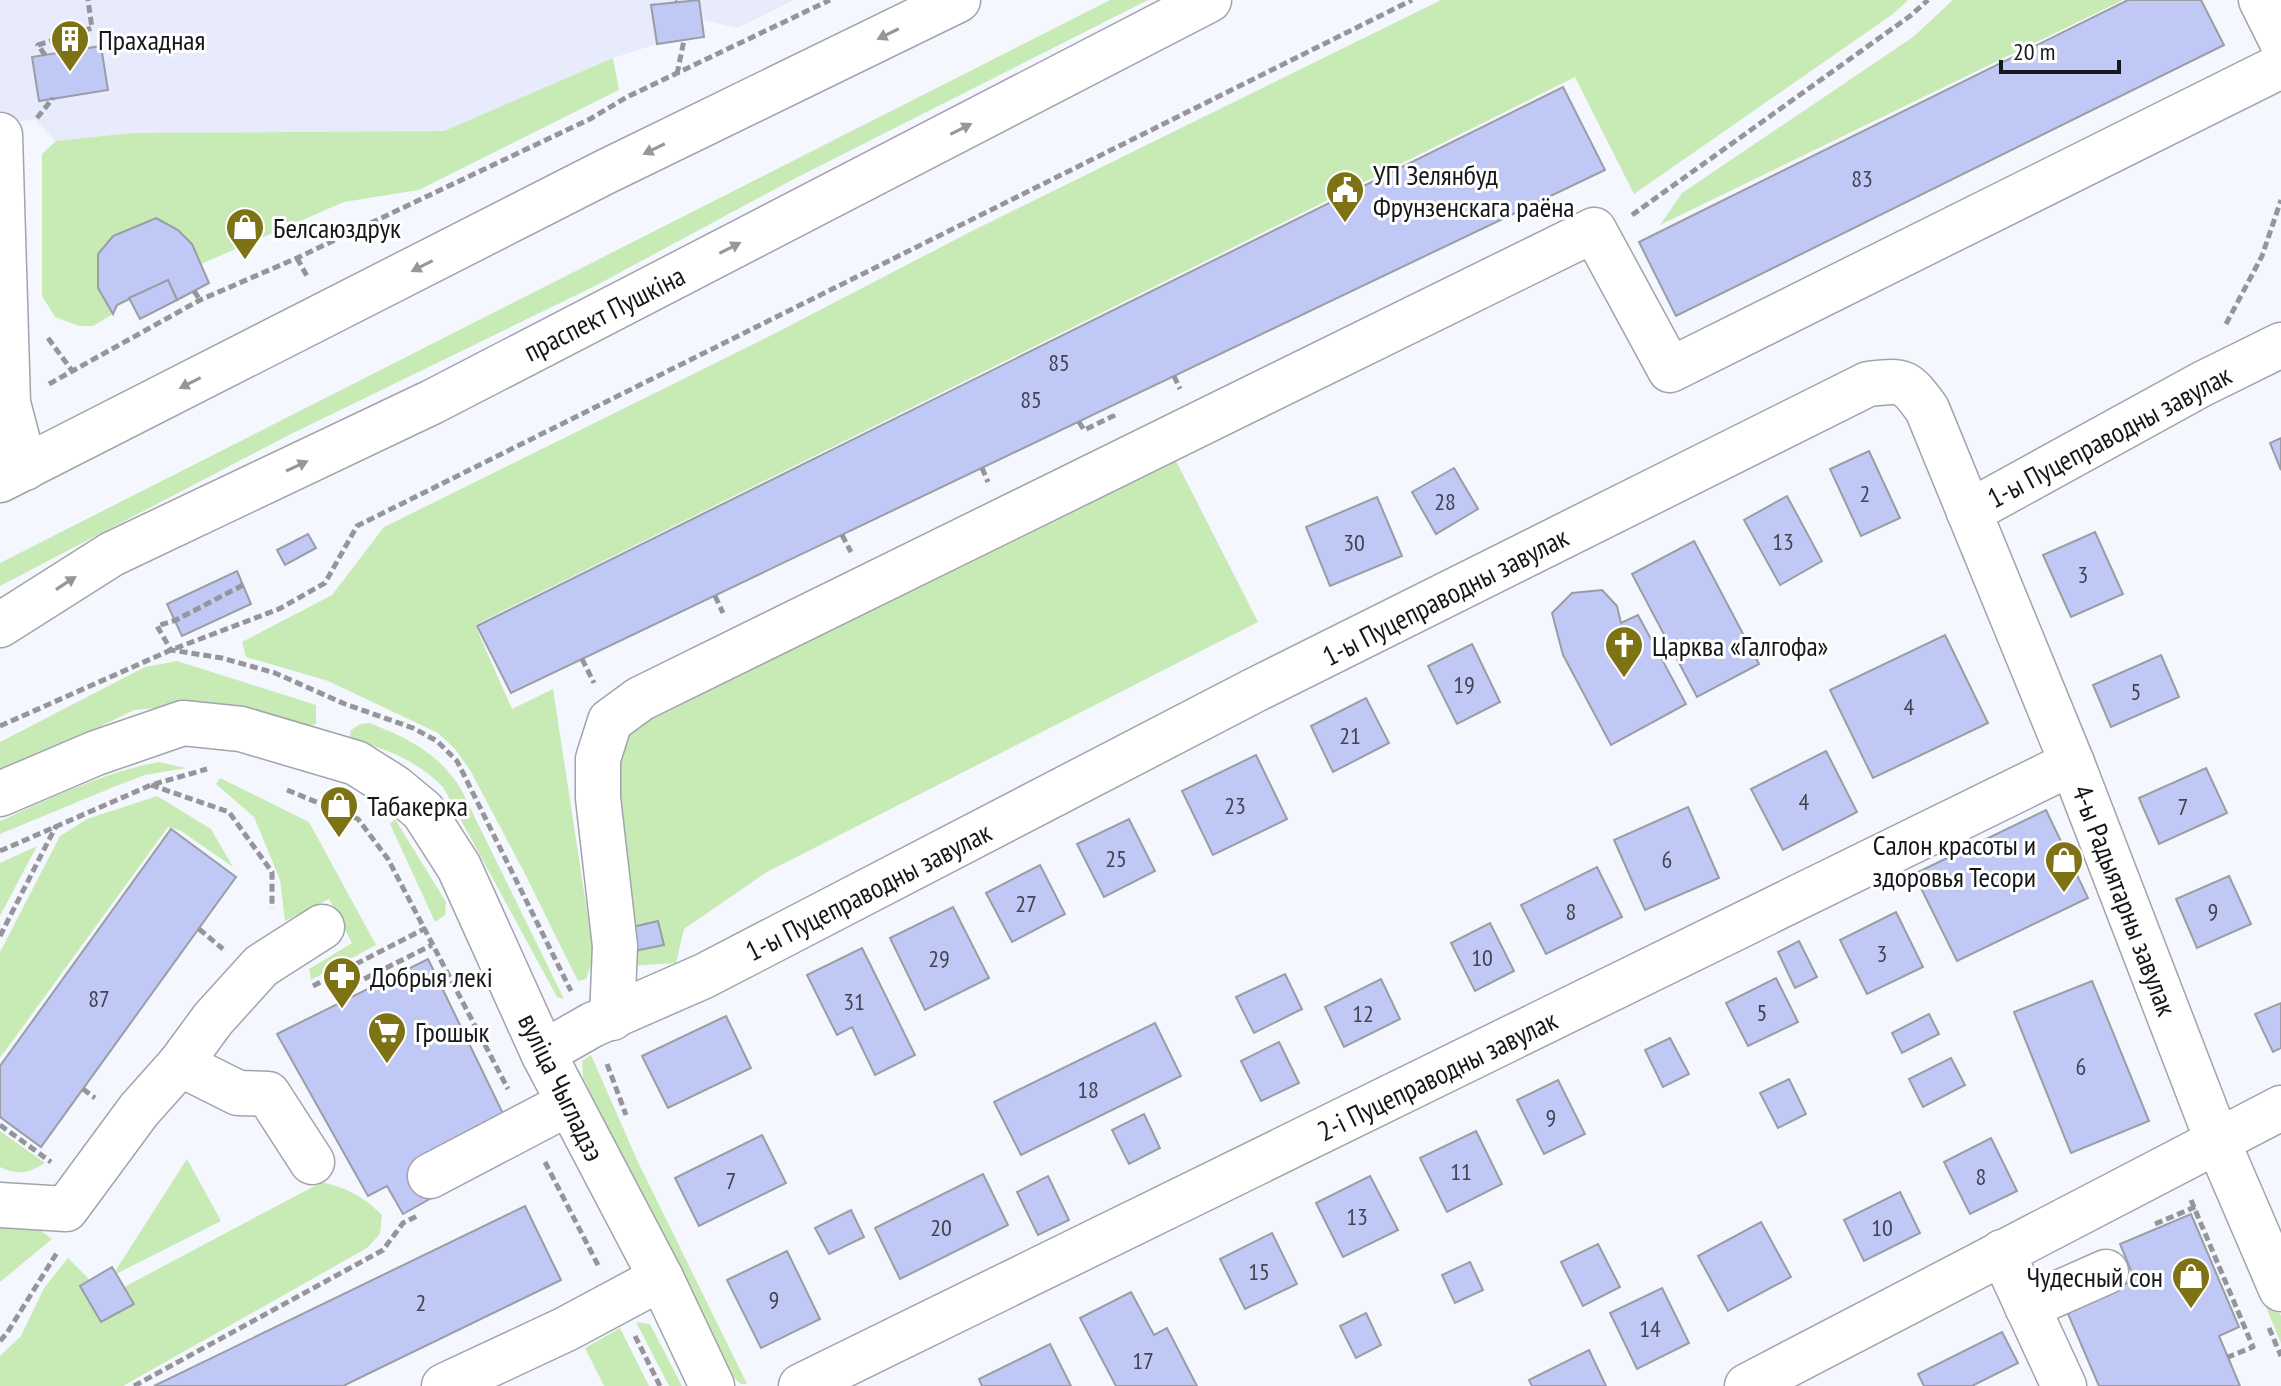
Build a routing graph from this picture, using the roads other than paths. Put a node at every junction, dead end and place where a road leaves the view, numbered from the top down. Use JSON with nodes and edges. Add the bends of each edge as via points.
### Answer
{"nodes":[{"id":1,"x":958,"y":0,"type":"edge"},
{"id":2,"x":1209,"y":0,"type":"edge"},
{"id":3,"x":2261,"y":0,"type":"edge"},
{"id":4,"x":2281,"y":40,"type":"edge"},
{"id":5,"x":2281,"y":66,"type":"edge"},
{"id":6,"x":0,"y":135,"type":"edge"},
{"id":7,"x":2281,"y":345,"type":"edge"},
{"id":8,"x":12,"y":474,"type":"edge"},
{"id":9,"x":1969,"y":512,"type":"junction"},
{"id":10,"x":0,"y":625,"type":"edge"},
{"id":11,"x":2072,"y":763,"type":"junction"},
{"id":12,"x":0,"y":794,"type":"edge"},
{"id":13,"x":322,"y":927,"type":"dead end"},
{"id":14,"x":612,"y":1018,"type":"junction"},
{"id":15,"x":543,"y":1053,"type":"junction"},
{"id":16,"x":180,"y":1064,"type":"junction"},
{"id":17,"x":569,"y":1103,"type":"junction"},
{"id":18,"x":2281,"y":1108,"type":"edge"},
{"id":19,"x":2217,"y":1140,"type":"junction"},
{"id":20,"x":312,"y":1162,"type":"dead end"},
{"id":21,"x":430,"y":1176,"type":"dead end"},
{"id":22,"x":0,"y":1205,"type":"edge"},
{"id":23,"x":2002,"y":1252,"type":"junction"},
{"id":24,"x":2106,"y":1272,"type":"dead end"},
{"id":25,"x":661,"y":1278,"type":"junction"},
{"id":26,"x":2281,"y":1289,"type":"edge"},
{"id":27,"x":2027,"y":1307,"type":"junction"},
{"id":28,"x":444,"y":1386,"type":"edge"},
{"id":29,"x":712,"y":1386,"type":"edge"},
{"id":30,"x":801,"y":1386,"type":"edge"},
{"id":31,"x":1747,"y":1386,"type":"edge"},
{"id":32,"x":2064,"y":1386,"type":"edge"}],
"edges":[{"from":1,"to":8,"type":"street","one_way":true,"via":[[605,172]]},
{"from":10,"to":2,"type":"street","name":"праспект Пушкіна","one_way":true,"via":[[112,554],[432,402]]},
{"from":3,"to":4,"type":"street"},
{"from":5,"to":14,"type":"street","via":[[1670,370],[1594,230],[640,699],[610,721],[598,759],[615,946]]},
{"from":6,"to":8,"type":"street"},
{"from":7,"to":9,"type":"street","name":"1-ы Пуцеправодны завулак"},
{"from":9,"to":11,"type":"street","name":"4-ы Радыятарны завулак"},
{"from":9,"to":14,"type":"street","name":"1-ы Пуцеправодны завулак","via":[[1927,409],[1911,386],[1896,381],[1868,384]]},
{"from":11,"to":19,"type":"street","name":"4-ы Радыятарны завулак"},
{"from":11,"to":30,"type":"street","name":"2-і Пуцеправодны завулак"},
{"from":12,"to":15,"type":"street","name":"вуліца Чыгладзэ","via":[[183,723],[241,729],[356,763],[423,811],[459,867]]},
{"from":13,"to":16,"type":"street","via":[[261,966]]},
{"from":14,"to":15,"type":"street","name":"1-ы Пуцеправодны завулак"},
{"from":15,"to":17,"type":"street","name":"вуліца Чыгладзэ"},
{"from":16,"to":20,"type":"street","via":[[238,1093],[268,1094]]},
{"from":16,"to":22,"type":"street","via":[[64,1190]]},
{"from":17,"to":21,"type":"street"},
{"from":17,"to":25,"type":"street","name":"вуліца Чыгладзэ"},
{"from":18,"to":19,"type":"street"},
{"from":19,"to":23,"type":"street"},
{"from":19,"to":26,"type":"street","name":"4-ы Радыятарны завулак"},
{"from":23,"to":27,"type":"street"},
{"from":23,"to":31,"type":"street"},
{"from":24,"to":27,"type":"street"},
{"from":25,"to":28,"type":"street"},
{"from":25,"to":29,"type":"street","name":"вуліца Чыгладзэ"},
{"from":27,"to":32,"type":"street"}]}
